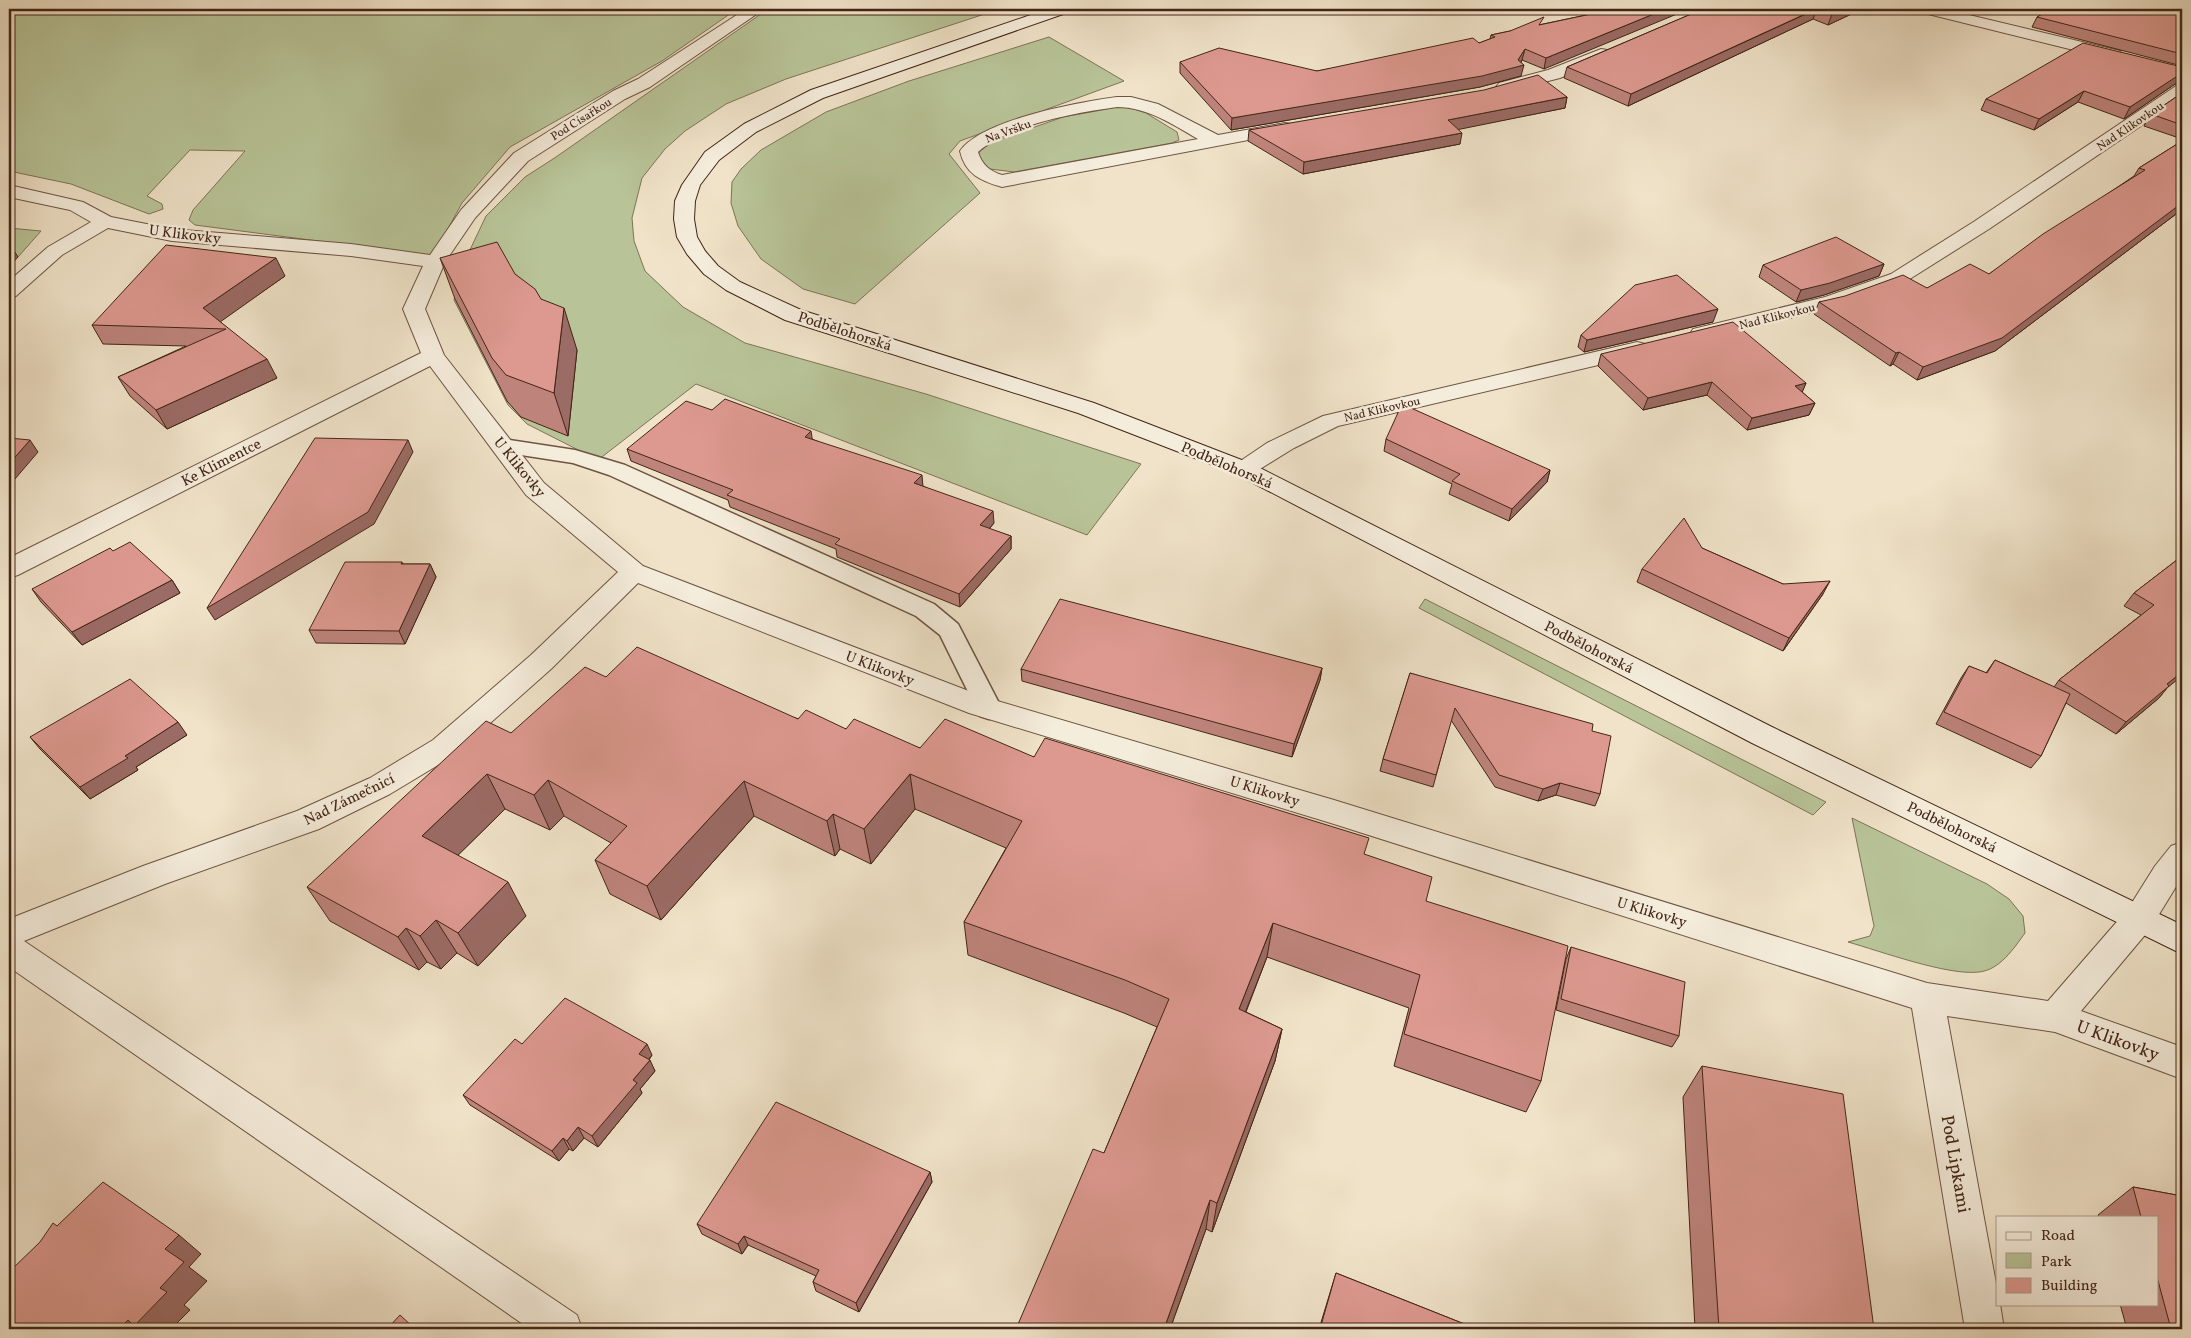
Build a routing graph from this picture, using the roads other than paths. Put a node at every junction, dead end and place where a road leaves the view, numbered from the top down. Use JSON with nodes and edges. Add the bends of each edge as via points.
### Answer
{"nodes":[{"id":1,"x":756,"y":9,"type":"edge"},
{"id":2,"x":1063,"y":9,"type":"edge"},
{"id":3,"x":1926,"y":9,"type":"edge"},
{"id":4,"x":1617,"y":47,"type":"edge"},
{"id":5,"x":2125,"y":58,"type":"edge"},
{"id":6,"x":2182,"y":90,"type":"edge"},
{"id":7,"x":1490,"y":92,"type":"edge"},
{"id":8,"x":1300,"y":126,"type":"edge"},
{"id":9,"x":1214,"y":140,"type":"junction"},
{"id":10,"x":9,"y":191,"type":"edge"},
{"id":11,"x":105,"y":222,"type":"junction"},
{"id":12,"x":435,"y":262,"type":"junction"},
{"id":13,"x":9,"y":292,"type":"edge"},
{"id":14,"x":1685,"y":338,"type":"edge"},
{"id":15,"x":1656,"y":344,"type":"edge"},
{"id":16,"x":433,"y":356,"type":"junction"},
{"id":17,"x":503,"y":446,"type":"junction"},
{"id":18,"x":1244,"y":469,"type":"junction"},
{"id":19,"x":9,"y":569,"type":"edge"},
{"id":20,"x":634,"y":572,"type":"junction"},
{"id":21,"x":989,"y":709,"type":"junction"},
{"id":22,"x":2182,"y":855,"type":"edge"},
{"id":23,"x":2139,"y":919,"type":"junction"},
{"id":24,"x":9,"y":933,"type":"edge"},
{"id":25,"x":2182,"y":940,"type":"edge"},
{"id":26,"x":9,"y":949,"type":"edge"},
{"id":27,"x":1927,"y":998,"type":"junction"},
{"id":28,"x":2055,"y":1017,"type":"junction"},
{"id":29,"x":2182,"y":1063,"type":"edge"},
{"id":30,"x":563,"y":1329,"type":"edge"},
{"id":31,"x":1985,"y":1329,"type":"edge"}],
"edges":[{"from":1,"to":12,"type":"street","name":"Pod Císařkou","via":[[644,84],[619,95],[520,157],[468,214]]},
{"from":2,"to":18,"type":"street","name":"Podbělohorská","via":[[817,94],[750,128],[712,156],[691,185],[684,210],[687,237],[706,265],[732,286],[793,314],[1086,408]]},
{"from":3,"to":5,"type":"street"},
{"from":4,"to":7,"type":"street","via":[[1554,74]]},
{"from":6,"to":14,"type":"street","name":"Nad Klikovkou","via":[[1898,278],[1832,302]]},
{"from":8,"to":9,"type":"street","name":"Na Vršku"},
{"from":9,"to":9,"type":"street","name":"Na Vršku","via":[[1146,106],[1114,102],[1075,108],[989,136],[969,151],[976,169],[1002,181]]},
{"from":10,"to":11,"type":"street","name":"U Klikovky","via":[[76,206]]},
{"from":11,"to":12,"type":"street","name":"U Klikovky","via":[[172,235],[351,250]]},
{"from":11,"to":13,"type":"street","via":[[55,251]]},
{"from":12,"to":16,"type":"street","name":"U Klikovky","via":[[414,309]]},
{"from":15,"to":18,"type":"street","name":"Nad Klikovkou","via":[[1331,421],[1276,446]]},
{"from":16,"to":17,"type":"street","name":"U Klikovky"},
{"from":16,"to":19,"type":"street","name":"Ke Klimentce"},
{"from":17,"to":20,"type":"street","name":"U Klikovky","via":[[535,489]]},
{"from":17,"to":21,"type":"lane","via":[[575,457],[617,470],[925,610],[948,630]]},
{"from":18,"to":23,"type":"street","name":"Podbělohorská","via":[[1762,735]]},
{"from":20,"to":21,"type":"street","name":"U Klikovky"},
{"from":20,"to":24,"type":"street","name":"Nad Zámečnicí","via":[[541,662],[443,748],[380,786],[308,820],[154,875]]},
{"from":21,"to":27,"type":"street","name":"U Klikovky","via":[[1334,812]]},
{"from":22,"to":23,"type":"street"},
{"from":23,"to":25,"type":"street","name":"Podbělohorská"},
{"from":23,"to":28,"type":"street"},
{"from":26,"to":30,"type":"street"},
{"from":27,"to":28,"type":"street","name":"U Klikovky"},
{"from":27,"to":31,"type":"street","name":"Pod Lipkami"},
{"from":28,"to":29,"type":"street","name":"U Klikovky"}]}
